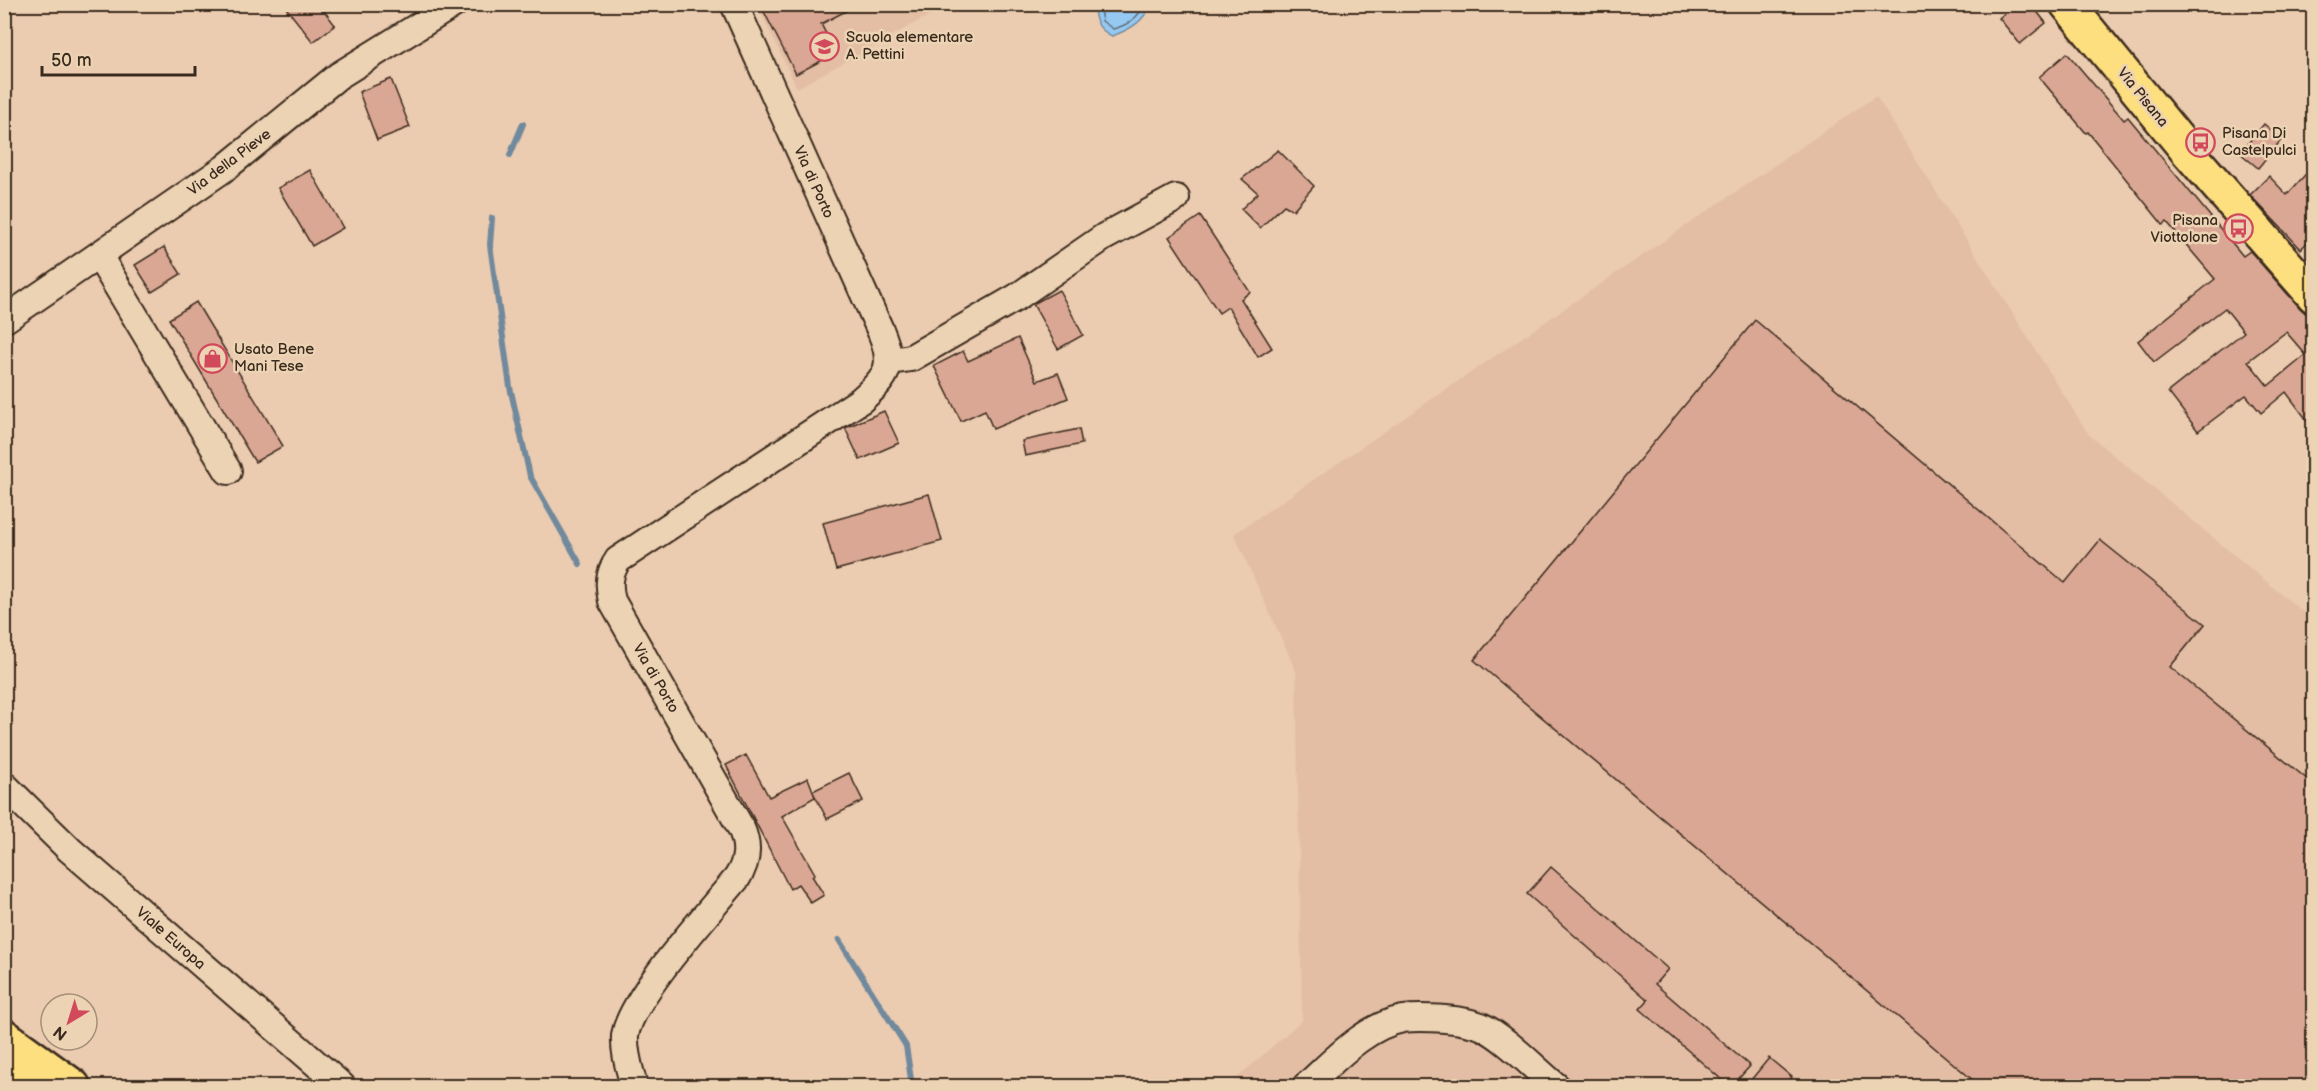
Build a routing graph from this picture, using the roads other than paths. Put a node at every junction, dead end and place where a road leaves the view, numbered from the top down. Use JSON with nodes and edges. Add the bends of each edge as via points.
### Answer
{"nodes":[{"id":1,"x":454,"y":4,"type":"edge"},
{"id":2,"x":734,"y":4,"type":"edge"},
{"id":3,"x":2067,"y":4,"type":"edge"},
{"id":4,"x":1176,"y":198,"type":"dead end"},
{"id":5,"x":99,"y":256,"type":"junction"},
{"id":6,"x":2309,"y":284,"type":"edge"},
{"id":7,"x":4,"y":320,"type":"edge"},
{"id":8,"x":890,"y":361,"type":"junction"},
{"id":9,"x":228,"y":471,"type":"dead end"},
{"id":10,"x":4,"y":785,"type":"edge"},
{"id":11,"x":4,"y":1036,"type":"edge"},
{"id":12,"x":4,"y":1068,"type":"edge"},
{"id":13,"x":30,"y":1086,"type":"edge"},
{"id":14,"x":73,"y":1086,"type":"edge"},
{"id":15,"x":342,"y":1086,"type":"edge"},
{"id":16,"x":634,"y":1086,"type":"edge"},
{"id":17,"x":1306,"y":1086,"type":"edge"},
{"id":18,"x":1556,"y":1086,"type":"edge"}],
"edges":[{"from":1,"to":5,"type":"street","name":"Via della Pieve","via":[[338,76],[225,168]]},
{"from":2,"to":8,"type":"street","name":"Via di Porto","via":[[881,332]]},
{"from":3,"to":6,"type":"main road","name":"Via Pisana","via":[[2189,153]]},
{"from":4,"to":8,"type":"street","via":[[1104,237],[1017,297],[911,358]]},
{"from":5,"to":7,"type":"street","name":"Via della Pieve"},
{"from":5,"to":9,"type":"street"},
{"from":8,"to":16,"type":"street","name":"Via di Porto","via":[[882,378],[861,400],[618,560],[609,577],[612,601],[741,828],[747,850],[745,865],[737,878],[656,979],[630,1020],[625,1036],[626,1058]]},
{"from":10,"to":15,"type":"street","name":"Viale Europa","via":[[70,850]]},
{"from":11,"to":14,"type":"main road"},
{"from":12,"to":13,"type":"main road"},
{"from":17,"to":18,"type":"street","via":[[1370,1033],[1402,1019],[1425,1018],[1481,1026]]}]}
